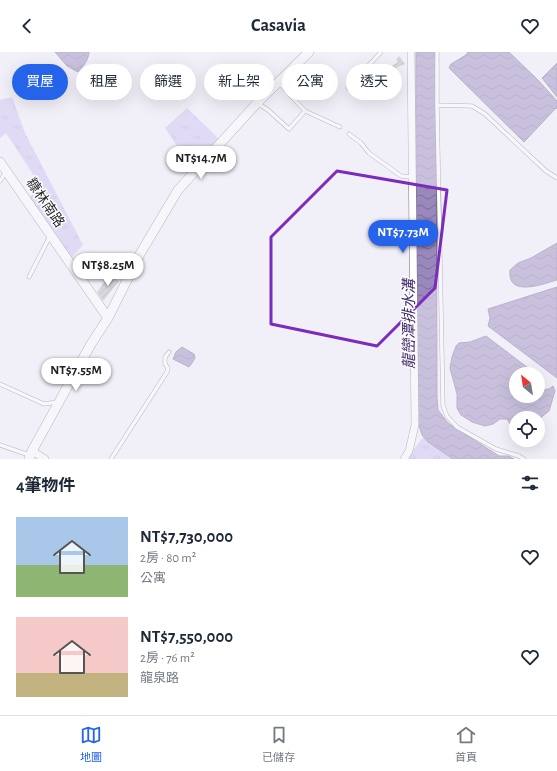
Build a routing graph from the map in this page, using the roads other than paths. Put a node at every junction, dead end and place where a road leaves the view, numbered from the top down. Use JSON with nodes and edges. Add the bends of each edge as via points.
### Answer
{"nodes":[{"id":1,"x":309,"y":52,"type":"edge"},
{"id":2,"x":381,"y":52,"type":"edge"},
{"id":3,"x":411,"y":52,"type":"edge"},
{"id":4,"x":437,"y":52,"type":"edge"},
{"id":5,"x":370,"y":64,"type":"edge"},
{"id":6,"x":278,"y":82,"type":"junction"},
{"id":7,"x":258,"y":103,"type":"junction"},
{"id":8,"x":437,"y":105,"type":"junction"},
{"id":9,"x":305,"y":111,"type":"junction"},
{"id":10,"x":340,"y":127,"type":"dead end"},
{"id":11,"x":349,"y":134,"type":"dead end"},
{"id":12,"x":0,"y":162,"type":"edge"},
{"id":13,"x":7,"y":172,"type":"junction"},
{"id":14,"x":412,"y":177,"type":"junction"},
{"id":15,"x":557,"y":178,"type":"edge"},
{"id":16,"x":0,"y":181,"type":"edge"},
{"id":17,"x":50,"y":235,"type":"junction"},
{"id":18,"x":28,"y":276,"type":"dead end"},
{"id":19,"x":108,"y":318,"type":"junction"},
{"id":20,"x":169,"y":352,"type":"dead end"},
{"id":21,"x":0,"y":384,"type":"edge"},
{"id":22,"x":59,"y":402,"type":"junction"},
{"id":23,"x":0,"y":445,"type":"edge"},
{"id":24,"x":30,"y":455,"type":"edge"},
{"id":25,"x":45,"y":459,"type":"edge"},
{"id":26,"x":111,"y":459,"type":"edge"},
{"id":27,"x":404,"y":459,"type":"edge"},
{"id":28,"x":524,"y":459,"type":"edge"}],
"edges":[{"from":1,"to":6,"type":"street"},
{"from":2,"to":5,"type":"lane"},
{"from":3,"to":14,"type":"street"},
{"from":4,"to":8,"type":"lane"},
{"from":6,"to":7,"type":"street"},
{"from":6,"to":9,"type":"lane"},
{"from":7,"to":9,"type":"lane","via":[[289,129]]},
{"from":7,"to":19,"type":"street","via":[[178,190],[140,254]]},
{"from":8,"to":15,"type":"lane","via":[[472,106],[485,114],[546,171]]},
{"from":8,"to":28,"type":"lane","via":[[443,406],[447,416],[457,427],[496,449]]},
{"from":9,"to":10,"type":"lane"},
{"from":11,"to":14,"type":"lane","via":[[369,153],[401,176]]},
{"from":12,"to":13,"type":"street","name":"糠林南路"},
{"from":13,"to":16,"type":"lane"},
{"from":13,"to":17,"type":"street","name":"糠林南路"},
{"from":14,"to":27,"type":"street","via":[[415,425]]},
{"from":17,"to":18,"type":"lane"},
{"from":17,"to":19,"type":"street","name":"糠林南路"},
{"from":19,"to":22,"type":"street"},
{"from":20,"to":26,"type":"lane","via":[[165,357],[168,372]]},
{"from":21,"to":22,"type":"lane","via":[[44,404]]},
{"from":22,"to":24,"type":"street"},
{"from":23,"to":24,"type":"lane"},
{"from":24,"to":25,"type":"street"}]}
